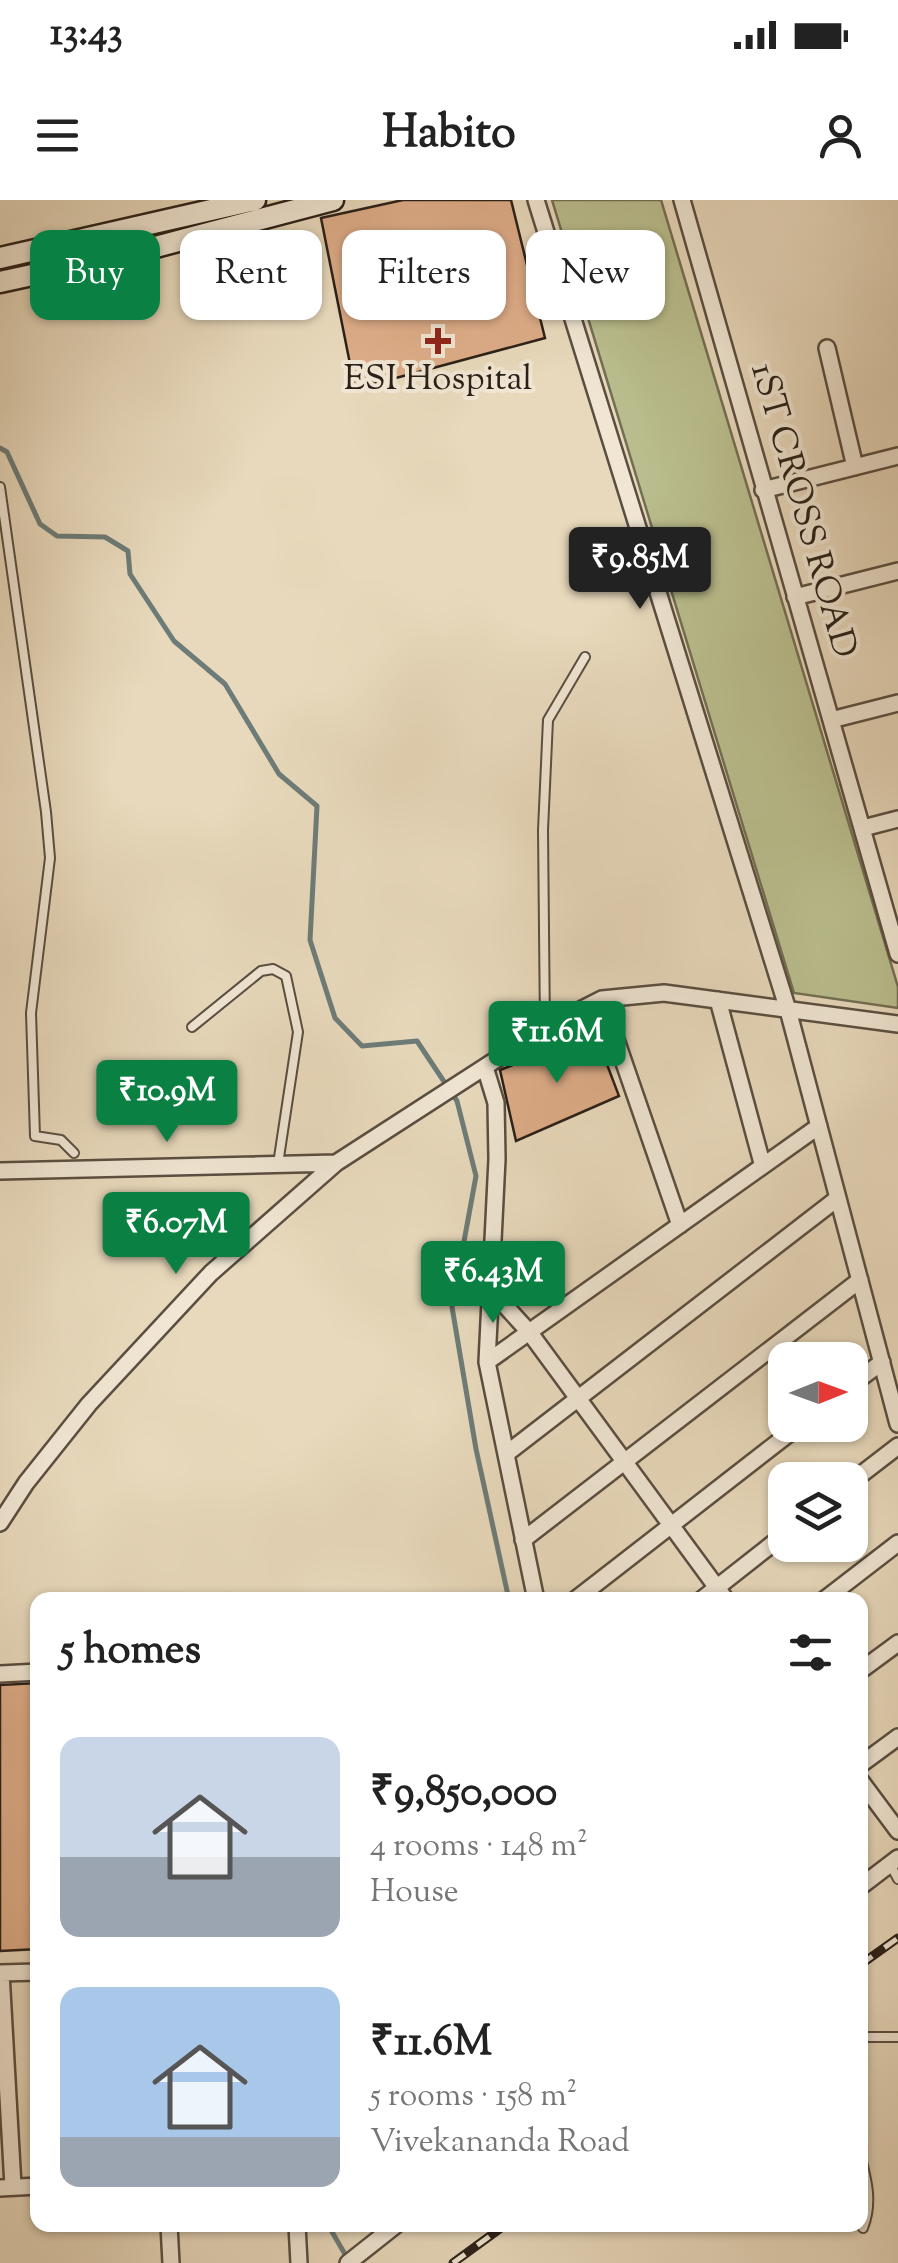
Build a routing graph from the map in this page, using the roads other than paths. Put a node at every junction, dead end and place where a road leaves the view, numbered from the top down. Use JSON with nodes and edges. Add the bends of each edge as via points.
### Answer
{"nodes":[{"id":1,"x":256,"y":200,"type":"edge"},
{"id":2,"x":333,"y":200,"type":"edge"},
{"id":3,"x":536,"y":200,"type":"edge"},
{"id":4,"x":682,"y":200,"type":"edge"},
{"id":5,"x":210,"y":214,"type":"edge"},
{"id":6,"x":0,"y":258,"type":"edge"},
{"id":7,"x":0,"y":282,"type":"edge"},
{"id":8,"x":827,"y":348,"type":"dead end"},
{"id":9,"x":898,"y":456,"type":"edge"},
{"id":10,"x":854,"y":467,"type":"junction"},
{"id":11,"x":0,"y":487,"type":"edge"},
{"id":12,"x":764,"y":490,"type":"junction"},
{"id":13,"x":898,"y":571,"type":"edge"},
{"id":14,"x":795,"y":597,"type":"junction"},
{"id":15,"x":585,"y":657,"type":"dead end"},
{"id":16,"x":898,"y":703,"type":"edge"},
{"id":17,"x":831,"y":720,"type":"junction"},
{"id":18,"x":898,"y":819,"type":"edge"},
{"id":19,"x":862,"y":828,"type":"junction"},
{"id":20,"x":898,"y":954,"type":"edge"},
{"id":21,"x":602,"y":999,"type":"junction"},
{"id":22,"x":718,"y":1000,"type":"junction"},
{"id":23,"x":788,"y":1010,"type":"junction"},
{"id":24,"x":898,"y":1024,"type":"edge"},
{"id":25,"x":192,"y":1027,"type":"dead end"},
{"id":26,"x":544,"y":1028,"type":"junction"},
{"id":27,"x":485,"y":1067,"type":"junction"},
{"id":28,"x":818,"y":1126,"type":"junction"},
{"id":29,"x":74,"y":1152,"type":"dead end"},
{"id":30,"x":336,"y":1163,"type":"junction"},
{"id":31,"x":762,"y":1163,"type":"junction"},
{"id":32,"x":278,"y":1164,"type":"junction"},
{"id":33,"x":0,"y":1171,"type":"edge"},
{"id":34,"x":838,"y":1198,"type":"junction"},
{"id":35,"x":680,"y":1225,"type":"junction"},
{"id":36,"x":860,"y":1280,"type":"junction"},
{"id":37,"x":490,"y":1289,"type":"junction"},
{"id":38,"x":530,"y":1333,"type":"junction"},
{"id":39,"x":486,"y":1362,"type":"junction"},
{"id":40,"x":882,"y":1362,"type":"junction"},
{"id":41,"x":868,"y":1372,"type":"edge"},
{"id":42,"x":577,"y":1399,"type":"junction"},
{"id":43,"x":898,"y":1424,"type":"edge"},
{"id":44,"x":778,"y":1442,"type":"edge"},
{"id":45,"x":898,"y":1446,"type":"edge"},
{"id":46,"x":506,"y":1454,"type":"junction"},
{"id":47,"x":623,"y":1463,"type":"junction"},
{"id":48,"x":868,"y":1469,"type":"edge"},
{"id":49,"x":0,"y":1522,"type":"edge"},
{"id":50,"x":670,"y":1526,"type":"junction"},
{"id":51,"x":524,"y":1540,"type":"junction"},
{"id":52,"x":898,"y":1543,"type":"edge"},
{"id":53,"x":768,"y":1550,"type":"edge"},
{"id":54,"x":534,"y":1592,"type":"edge"},
{"id":55,"x":585,"y":1592,"type":"edge"},
{"id":56,"x":720,"y":1592,"type":"edge"},
{"id":57,"x":723,"y":1592,"type":"edge"},
{"id":58,"x":834,"y":1592,"type":"edge"},
{"id":59,"x":898,"y":1643,"type":"edge"},
{"id":60,"x":868,"y":1665,"type":"edge"},
{"id":61,"x":30,"y":1672,"type":"edge"},
{"id":62,"x":0,"y":1674,"type":"edge"},
{"id":63,"x":898,"y":1737,"type":"edge"},
{"id":64,"x":868,"y":1759,"type":"edge"},
{"id":65,"x":868,"y":1791,"type":"edge"},
{"id":66,"x":898,"y":1831,"type":"edge"},
{"id":67,"x":895,"y":1867,"type":"edge"},
{"id":68,"x":868,"y":1882,"type":"edge"},
{"id":69,"x":30,"y":1972,"type":"edge"},
{"id":70,"x":0,"y":1973,"type":"edge"},
{"id":71,"x":868,"y":2036,"type":"edge"},
{"id":72,"x":898,"y":2037,"type":"edge"},
{"id":73,"x":6,"y":2187,"type":"edge"},
{"id":74,"x":868,"y":2191,"type":"edge"},
{"id":75,"x":868,"y":2216,"type":"edge"},
{"id":76,"x":169,"y":2232,"type":"edge"},
{"id":77,"x":298,"y":2232,"type":"edge"},
{"id":78,"x":387,"y":2232,"type":"edge"},
{"id":79,"x":171,"y":2263,"type":"edge"},
{"id":80,"x":299,"y":2263,"type":"edge"},
{"id":81,"x":348,"y":2263,"type":"edge"}],
"edges":[{"from":1,"to":5,"type":"main road"},
{"from":2,"to":5,"type":"main road"},
{"from":3,"to":23,"type":"street"},
{"from":4,"to":12,"type":"street","name":"1ST CROSS ROAD"},
{"from":5,"to":6,"type":"main road"},
{"from":5,"to":7,"type":"main road","via":[[133,254]]},
{"from":8,"to":10,"type":"street"},
{"from":9,"to":10,"type":"street"},
{"from":10,"to":12,"type":"street"},
{"from":11,"to":29,"type":"lane","via":[[50,858],[31,1013],[35,1136],[61,1140]]},
{"from":12,"to":14,"type":"street","name":"1ST CROSS ROAD"},
{"from":13,"to":14,"type":"street"},
{"from":14,"to":17,"type":"street","name":"1ST CROSS ROAD"},
{"from":15,"to":26,"type":"lane","via":[[548,720]]},
{"from":16,"to":17,"type":"street"},
{"from":17,"to":19,"type":"street","name":"1ST CROSS ROAD"},
{"from":18,"to":19,"type":"street"},
{"from":19,"to":20,"type":"street","name":"1ST CROSS ROAD"},
{"from":21,"to":22,"type":"street","via":[[664,993]]},
{"from":21,"to":26,"type":"street"},
{"from":21,"to":35,"type":"street"},
{"from":22,"to":23,"type":"street"},
{"from":22,"to":31,"type":"street"},
{"from":23,"to":24,"type":"street"},
{"from":23,"to":28,"type":"street"},
{"from":25,"to":32,"type":"lane","via":[[261,971],[273,968],[286,976],[298,1032]]},
{"from":26,"to":27,"type":"street"},
{"from":27,"to":30,"type":"street"},
{"from":27,"to":37,"type":"street","via":[[496,1103]]},
{"from":28,"to":31,"type":"street"},
{"from":28,"to":34,"type":"street"},
{"from":30,"to":32,"type":"street"},
{"from":30,"to":49,"type":"street","via":[[148,1337]]},
{"from":31,"to":35,"type":"street"},
{"from":32,"to":33,"type":"street"},
{"from":34,"to":36,"type":"street"},
{"from":34,"to":42,"type":"street"},
{"from":35,"to":38,"type":"street"},
{"from":36,"to":40,"type":"street"},
{"from":36,"to":47,"type":"street"},
{"from":37,"to":38,"type":"street"},
{"from":37,"to":39,"type":"street"},
{"from":38,"to":39,"type":"street"},
{"from":38,"to":42,"type":"street"},
{"from":39,"to":46,"type":"street"},
{"from":40,"to":41,"type":"street"},
{"from":40,"to":43,"type":"street"},
{"from":42,"to":46,"type":"street"},
{"from":42,"to":47,"type":"street"},
{"from":44,"to":50,"type":"street"},
{"from":45,"to":48,"type":"street"},
{"from":46,"to":51,"type":"street"},
{"from":47,"to":50,"type":"street"},
{"from":47,"to":51,"type":"street"},
{"from":50,"to":55,"type":"street"},
{"from":50,"to":56,"type":"street"},
{"from":51,"to":54,"type":"street"},
{"from":52,"to":58,"type":"street"},
{"from":53,"to":57,"type":"street"},
{"from":59,"to":60,"type":"street"},
{"from":61,"to":62,"type":"street"},
{"from":63,"to":64,"type":"street"},
{"from":65,"to":66,"type":"street"},
{"from":67,"to":68,"type":"street"},
{"from":69,"to":70,"type":"street"},
{"from":70,"to":73,"type":"street"},
{"from":71,"to":72,"type":"lane"},
{"from":74,"to":75,"type":"lane"},
{"from":76,"to":79,"type":"street"},
{"from":77,"to":80,"type":"street"},
{"from":78,"to":81,"type":"street"}]}
